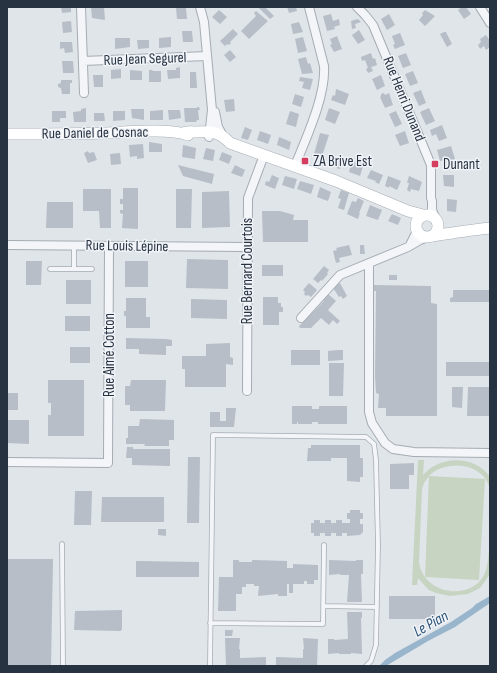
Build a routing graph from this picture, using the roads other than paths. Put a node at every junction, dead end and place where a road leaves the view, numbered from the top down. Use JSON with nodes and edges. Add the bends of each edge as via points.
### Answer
{"nodes":[{"id":1,"x":81,"y":7,"type":"edge"},
{"id":2,"x":200,"y":7,"type":"edge"},
{"id":3,"x":309,"y":7,"type":"edge"},
{"id":4,"x":357,"y":7,"type":"edge"},
{"id":5,"x":480,"y":7,"type":"edge"},
{"id":6,"x":490,"y":23,"type":"edge"},
{"id":7,"x":207,"y":56,"type":"junction"},
{"id":8,"x":82,"y":61,"type":"junction"},
{"id":9,"x":84,"y":93,"type":"dead end"},
{"id":10,"x":212,"y":110,"type":"junction"},
{"id":11,"x":7,"y":134,"type":"edge"},
{"id":12,"x":209,"y":134,"type":"junction"},
{"id":13,"x":227,"y":140,"type":"junction"},
{"id":14,"x":264,"y":155,"type":"junction"},
{"id":15,"x":295,"y":166,"type":"junction"},
{"id":16,"x":408,"y":211,"type":"junction"},
{"id":17,"x":430,"y":216,"type":"junction"},
{"id":18,"x":416,"y":228,"type":"junction"},
{"id":19,"x":490,"y":228,"type":"edge"},
{"id":20,"x":459,"y":231,"type":"junction"},
{"id":21,"x":430,"y":236,"type":"junction"},
{"id":22,"x":7,"y":245,"type":"edge"},
{"id":23,"x":74,"y":246,"type":"junction"},
{"id":24,"x":109,"y":246,"type":"junction"},
{"id":25,"x":247,"y":247,"type":"junction"},
{"id":26,"x":408,"y":247,"type":"junction"},
{"id":27,"x":369,"y":263,"type":"junction"},
{"id":28,"x":50,"y":269,"type":"dead end"},
{"id":29,"x":74,"y":269,"type":"junction"},
{"id":30,"x":92,"y":270,"type":"dead end"},
{"id":31,"x":301,"y":318,"type":"dead end"},
{"id":32,"x":247,"y":390,"type":"dead end"},
{"id":33,"x":490,"y":453,"type":"edge"},
{"id":34,"x":7,"y":462,"type":"edge"},
{"id":35,"x":62,"y":544,"type":"dead end"},
{"id":36,"x":324,"y":545,"type":"dead end"},
{"id":37,"x":324,"y":606,"type":"junction"},
{"id":38,"x":377,"y":607,"type":"junction"},
{"id":39,"x":210,"y":623,"type":"junction"},
{"id":40,"x":63,"y":666,"type":"edge"},
{"id":41,"x":210,"y":666,"type":"edge"},
{"id":42,"x":366,"y":666,"type":"edge"}],
"edges":[{"from":1,"to":8,"type":"street"},
{"from":2,"to":7,"type":"street"},
{"from":3,"to":15,"type":"street","via":[[324,75],[322,90]]},
{"from":4,"to":17,"type":"street","name":"Rue Henri Dunand","via":[[373,25],[431,165]]},
{"from":5,"to":6,"type":"street"},
{"from":7,"to":8,"type":"street","name":"Rue Jean Segurel"},
{"from":7,"to":10,"type":"street"},
{"from":8,"to":9,"type":"street"},
{"from":10,"to":12,"type":"street"},
{"from":10,"to":13,"type":"street","via":[[215,112],[218,127]]},
{"from":11,"to":12,"type":"street","name":"Rue Daniel de Cosnac","via":[[188,131]]},
{"from":12,"to":13,"type":"street","name":"Rue Daniel de Cosnac","via":[[224,143]]},
{"from":13,"to":14,"type":"street","name":"Rue Daniel de Cosnac"},
{"from":14,"to":15,"type":"street","name":"Rue Daniel de Cosnac"},
{"from":14,"to":25,"type":"street","name":"Rue Bernard Courtois","via":[[248,198]]},
{"from":15,"to":16,"type":"street","name":"Rue Daniel de Cosnac"},
{"from":16,"to":17,"type":"street","name":"Rue Daniel de Cosnac"},
{"from":16,"to":18,"type":"street"},
{"from":17,"to":18,"type":"street","via":[[418,218]]},
{"from":17,"to":20,"type":"street","name":"Rue Daniel de Cosnac"},
{"from":17,"to":21,"type":"street","via":[[439,228],[436,234]]},
{"from":18,"to":21,"type":"street","via":[[421,235]]},
{"from":18,"to":26,"type":"street","via":[[416,235]]},
{"from":19,"to":20,"type":"street"},
{"from":20,"to":21,"type":"street","via":[[454,234]]},
{"from":21,"to":26,"type":"street"},
{"from":22,"to":23,"type":"street","name":"Rue Louis Lépine"},
{"from":23,"to":24,"type":"street","name":"Rue Louis Lépine"},
{"from":23,"to":29,"type":"lane"},
{"from":24,"to":25,"type":"street","name":"Rue Louis Lépine"},
{"from":24,"to":34,"type":"street","name":"Rue Aimé Cotton","via":[[108,463]]},
{"from":25,"to":32,"type":"street","name":"Rue Bernard Courtois"},
{"from":26,"to":27,"type":"street"},
{"from":27,"to":31,"type":"street","via":[[340,275]]},
{"from":27,"to":33,"type":"street","via":[[369,412],[372,423],[385,443],[393,449],[414,452]]},
{"from":28,"to":29,"type":"lane"},
{"from":29,"to":30,"type":"lane"},
{"from":35,"to":40,"type":"lane"},
{"from":36,"to":37,"type":"lane"},
{"from":37,"to":38,"type":"lane"},
{"from":37,"to":39,"type":"lane","via":[[323,624]]},
{"from":38,"to":39,"type":"lane","via":[[378,545],[374,444],[366,437],[213,435]]},
{"from":38,"to":42,"type":"lane","via":[[376,646]]},
{"from":39,"to":41,"type":"lane"}]}
